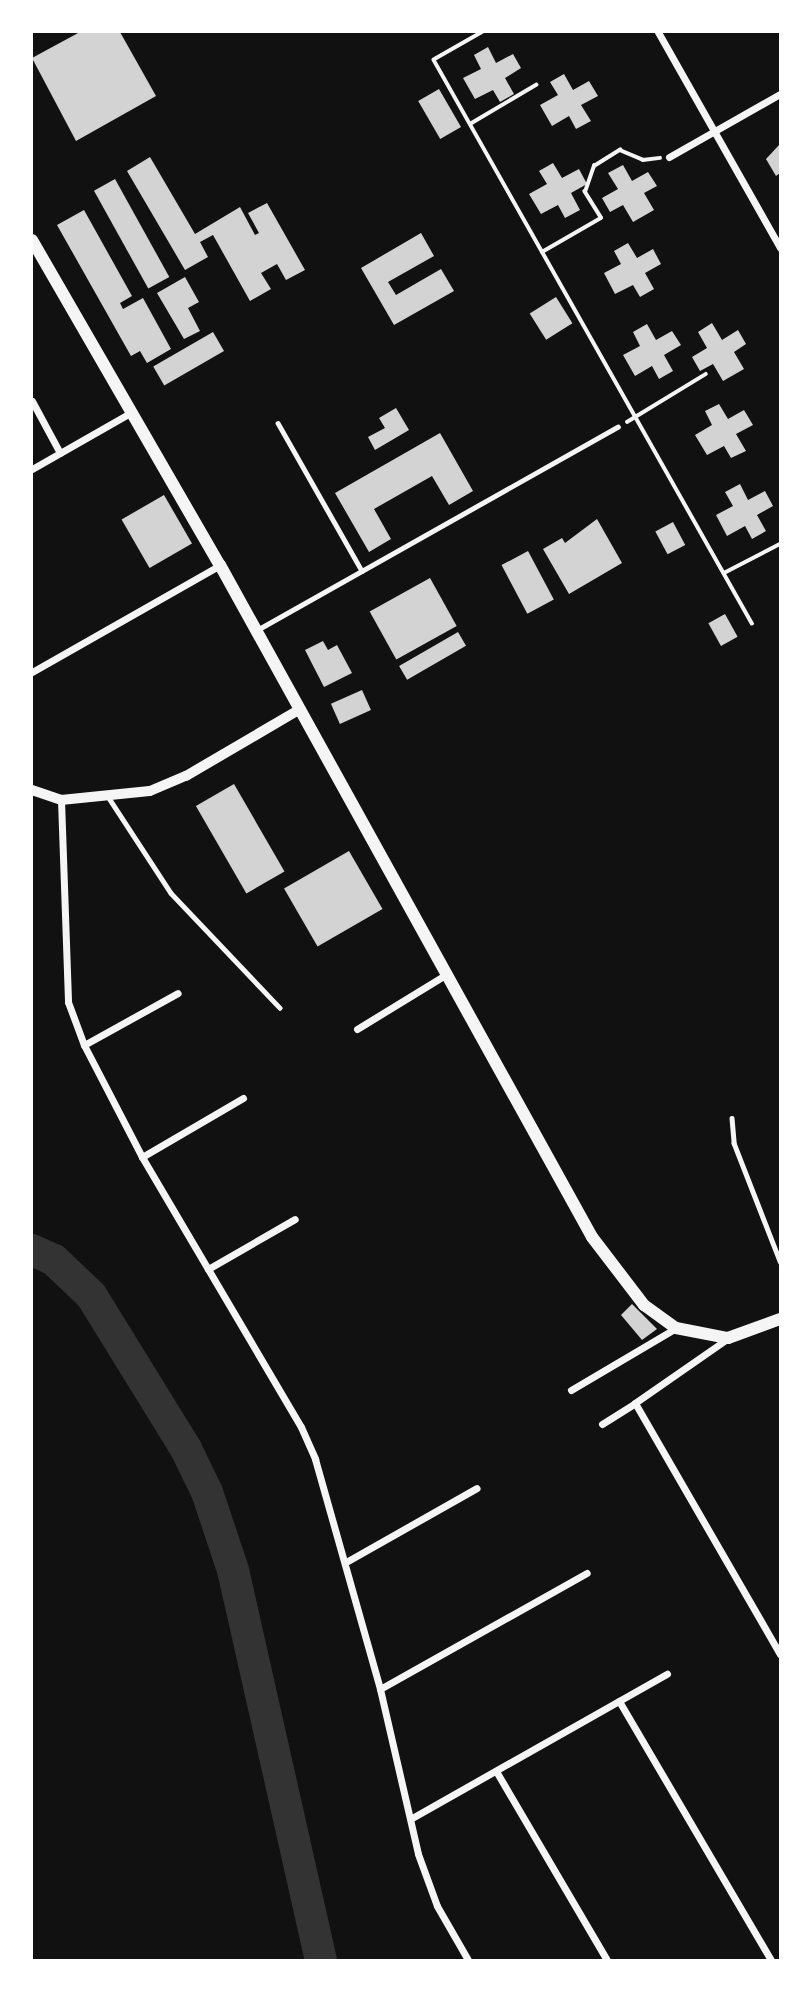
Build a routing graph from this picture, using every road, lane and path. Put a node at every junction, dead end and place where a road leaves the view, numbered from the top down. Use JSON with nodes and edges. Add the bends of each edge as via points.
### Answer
{"nodes":[{"id":1,"x":483,"y":32,"type":"edge"},
{"id":2,"x":658,"y":32,"type":"edge"},
{"id":3,"x":536,"y":85,"type":"dead end"},
{"id":4,"x":780,"y":94,"type":"edge"},
{"id":5,"x":470,"y":124,"type":"junction"},
{"id":6,"x":714,"y":131,"type":"junction"},
{"id":7,"x":669,"y":157,"type":"joint"},
{"id":8,"x":32,"y":240,"type":"edge"},
{"id":9,"x":780,"y":248,"type":"edge"},
{"id":10,"x":542,"y":252,"type":"junction"},
{"id":11,"x":706,"y":374,"type":"dead end"},
{"id":12,"x":32,"y":401,"type":"edge"},
{"id":13,"x":132,"y":412,"type":"junction"},
{"id":14,"x":636,"y":417,"type":"junction"},
{"id":15,"x":278,"y":422,"type":"dead end"},
{"id":16,"x":618,"y":427,"type":"joint"},
{"id":17,"x":60,"y":453,"type":"junction"},
{"id":18,"x":32,"y":469,"type":"edge"},
{"id":19,"x":780,"y":544,"type":"edge"},
{"id":20,"x":220,"y":565,"type":"junction"},
{"id":21,"x":362,"y":570,"type":"junction"},
{"id":22,"x":724,"y":573,"type":"junction"},
{"id":23,"x":752,"y":623,"type":"dead end"},
{"id":24,"x":256,"y":630,"type":"junction"},
{"id":25,"x":32,"y":671,"type":"edge"},
{"id":26,"x":300,"y":709,"type":"junction"},
{"id":27,"x":32,"y":790,"type":"edge"},
{"id":28,"x":109,"y":798,"type":"junction"},
{"id":29,"x":61,"y":800,"type":"junction"},
{"id":30,"x":445,"y":975,"type":"junction"},
{"id":31,"x":178,"y":993,"type":"dead end"},
{"id":32,"x":280,"y":1008,"type":"dead end"},
{"id":33,"x":357,"y":1029,"type":"dead end"},
{"id":34,"x":83,"y":1045,"type":"junction"},
{"id":35,"x":243,"y":1098,"type":"dead end"},
{"id":36,"x":732,"y":1118,"type":"dead end"},
{"id":37,"x":142,"y":1157,"type":"junction"},
{"id":38,"x":295,"y":1219,"type":"dead end"},
{"id":39,"x":780,"y":1261,"type":"edge"},
{"id":40,"x":208,"y":1269,"type":"junction"},
{"id":41,"x":780,"y":1319,"type":"edge"},
{"id":42,"x":676,"y":1328,"type":"junction"},
{"id":43,"x":728,"y":1338,"type":"junction"},
{"id":44,"x":571,"y":1390,"type":"dead end"},
{"id":45,"x":635,"y":1403,"type":"junction"},
{"id":46,"x":602,"y":1424,"type":"dead end"},
{"id":47,"x":477,"y":1488,"type":"dead end"},
{"id":48,"x":346,"y":1562,"type":"junction"},
{"id":49,"x":587,"y":1573,"type":"dead end"},
{"id":50,"x":780,"y":1654,"type":"edge"},
{"id":51,"x":667,"y":1674,"type":"dead end"},
{"id":52,"x":380,"y":1689,"type":"junction"},
{"id":53,"x":619,"y":1701,"type":"junction"},
{"id":54,"x":496,"y":1771,"type":"junction"},
{"id":55,"x":412,"y":1818,"type":"junction"},
{"id":56,"x":468,"y":1961,"type":"edge"},
{"id":57,"x":607,"y":1961,"type":"edge"},
{"id":58,"x":771,"y":1961,"type":"edge"}],
"edges":[{"from":1,"to":5,"type":"path","via":[[435,60]]},
{"from":2,"to":6,"type":"street"},
{"from":3,"to":5,"type":"path"},
{"from":4,"to":6,"type":"street"},
{"from":5,"to":10,"type":"path"},
{"from":6,"to":7,"type":"street"},
{"from":6,"to":9,"type":"street"},
{"from":7,"to":10,"type":"path","via":[[643,160],[620,150],[594,166],[585,192],[601,218]]},
{"from":8,"to":13,"type":"main road"},
{"from":10,"to":14,"type":"path"},
{"from":11,"to":14,"type":"path"},
{"from":12,"to":17,"type":"street"},
{"from":13,"to":17,"type":"street"},
{"from":13,"to":20,"type":"main road"},
{"from":14,"to":16,"type":"path"},
{"from":14,"to":22,"type":"path"},
{"from":15,"to":21,"type":"lane"},
{"from":16,"to":21,"type":"lane"},
{"from":17,"to":18,"type":"street"},
{"from":19,"to":22,"type":"path"},
{"from":20,"to":24,"type":"main road"},
{"from":20,"to":25,"type":"street"},
{"from":21,"to":24,"type":"lane"},
{"from":22,"to":23,"type":"path"},
{"from":24,"to":26,"type":"main road"},
{"from":26,"to":28,"type":"street","via":[[168,785]]},
{"from":26,"to":30,"type":"main road"},
{"from":27,"to":29,"type":"street"},
{"from":28,"to":29,"type":"street"},
{"from":28,"to":32,"type":"lane","via":[[171,894]]},
{"from":29,"to":34,"type":"street","via":[[64,968],[68,1002]]},
{"from":30,"to":33,"type":"street"},
{"from":30,"to":42,"type":"main road","via":[[592,1237],[643,1305]]},
{"from":31,"to":34,"type":"street"},
{"from":34,"to":37,"type":"street"},
{"from":35,"to":37,"type":"street"},
{"from":36,"to":39,"type":"lane","via":[[734,1143]]},
{"from":37,"to":40,"type":"street"},
{"from":38,"to":40,"type":"street"},
{"from":40,"to":48,"type":"street","via":[[301,1427],[327,1491]]},
{"from":41,"to":43,"type":"main road"},
{"from":42,"to":43,"type":"main road"},
{"from":42,"to":44,"type":"street"},
{"from":43,"to":45,"type":"street"},
{"from":45,"to":46,"type":"street"},
{"from":45,"to":50,"type":"street"},
{"from":47,"to":48,"type":"street"},
{"from":48,"to":52,"type":"street"},
{"from":49,"to":52,"type":"street"},
{"from":51,"to":53,"type":"street"},
{"from":52,"to":55,"type":"street"},
{"from":53,"to":54,"type":"street"},
{"from":53,"to":58,"type":"street"},
{"from":54,"to":55,"type":"street"},
{"from":54,"to":57,"type":"street"},
{"from":55,"to":56,"type":"street","via":[[424,1876]]}]}
